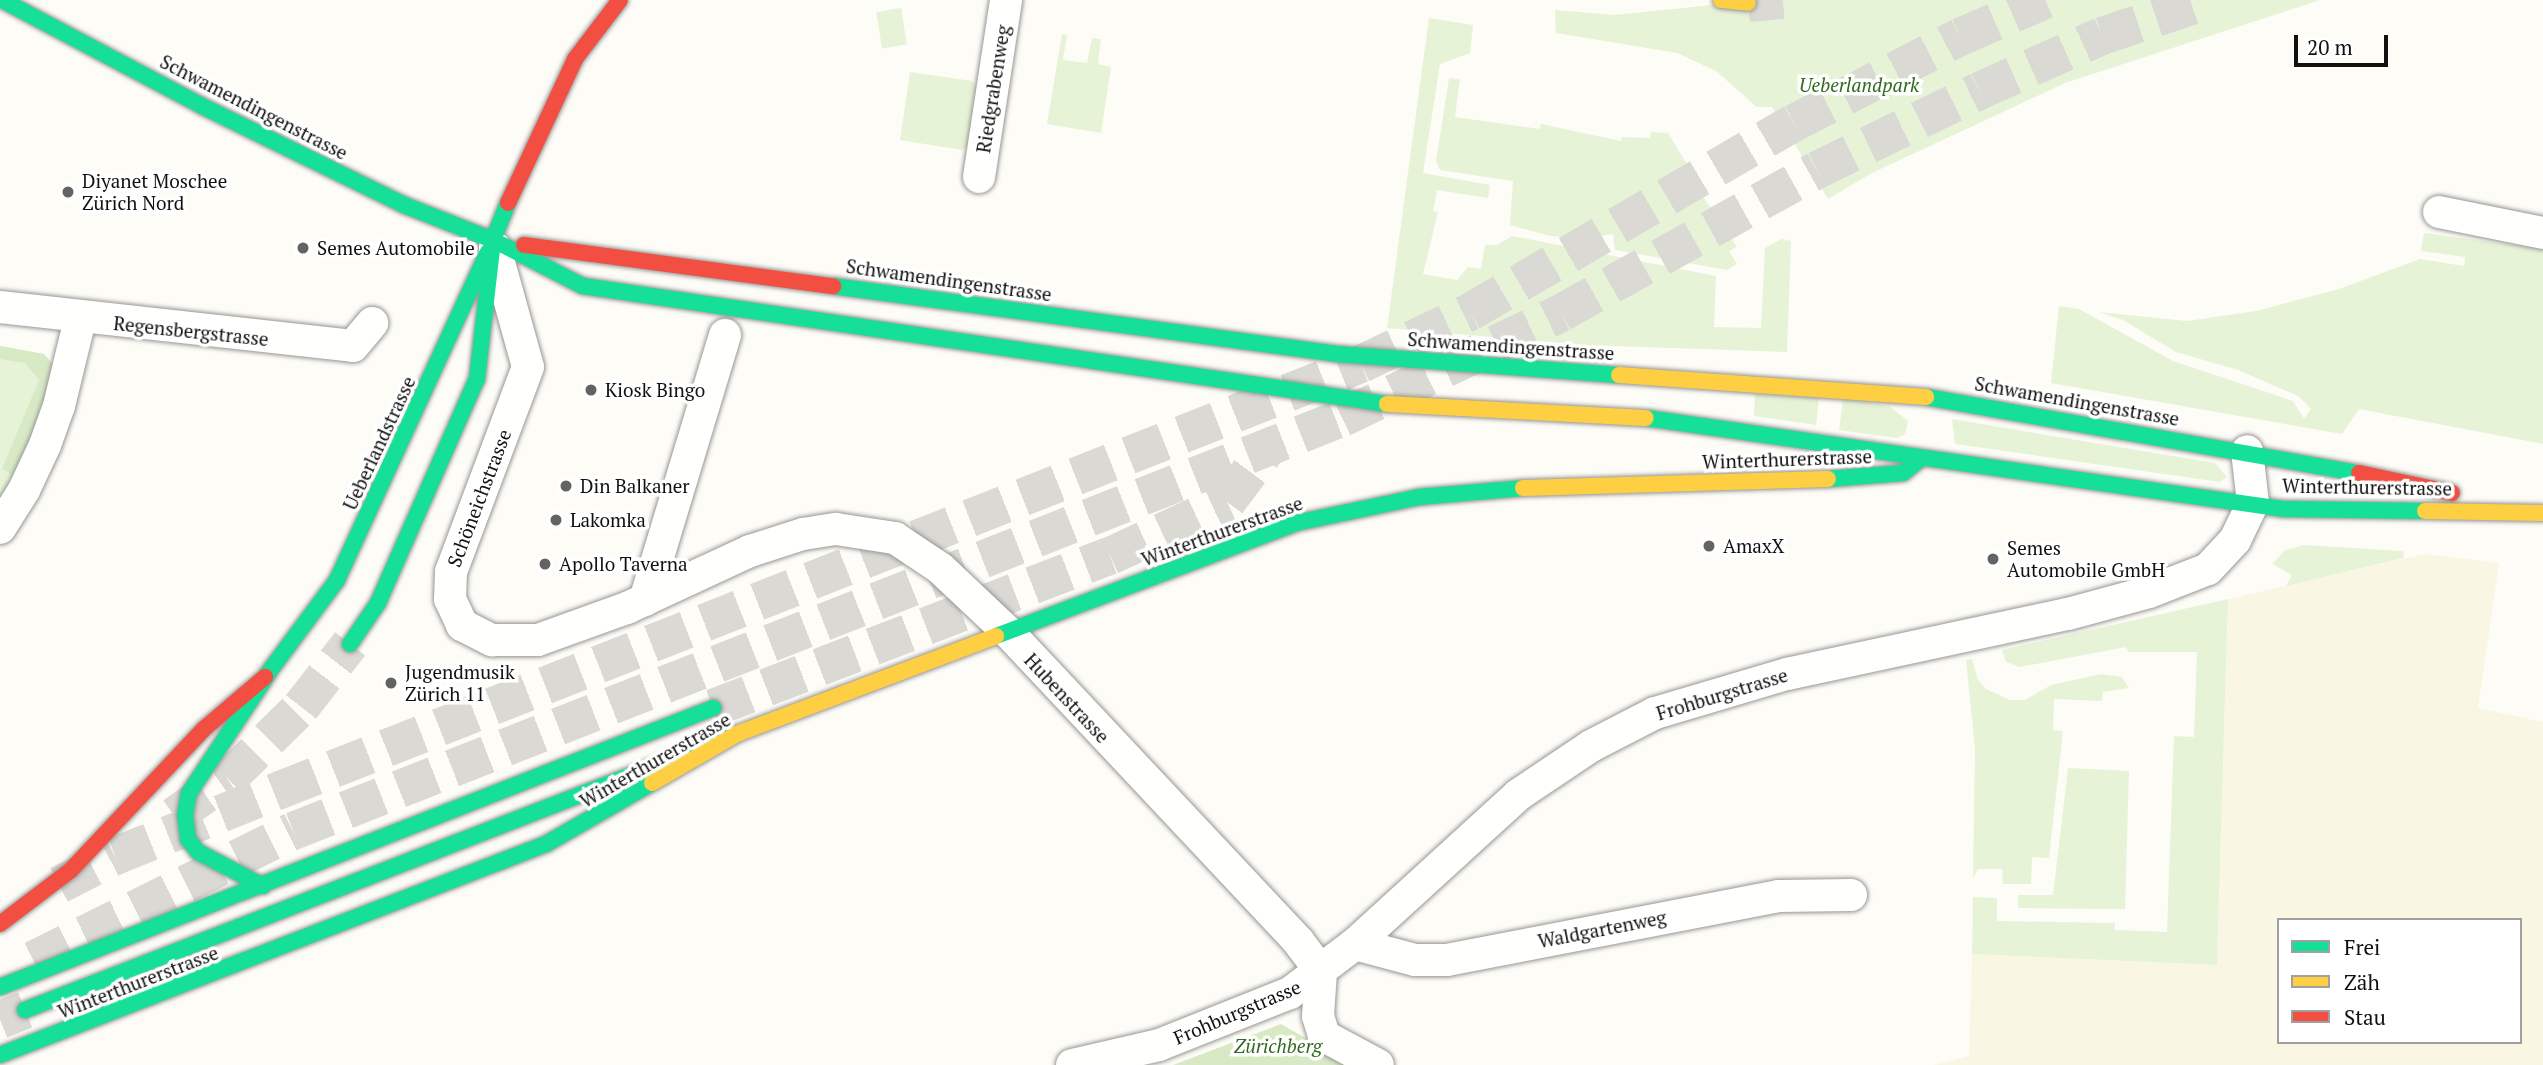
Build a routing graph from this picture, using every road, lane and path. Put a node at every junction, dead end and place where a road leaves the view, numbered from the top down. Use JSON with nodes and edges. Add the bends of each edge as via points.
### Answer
{"nodes":[{"id":1,"x":2,"y":0,"type":"edge"},
{"id":2,"x":620,"y":0,"type":"edge"},
{"id":3,"x":1006,"y":0,"type":"edge"},
{"id":4,"x":1721,"y":0,"type":"edge"},
{"id":5,"x":1748,"y":3,"type":"dead end"},
{"id":6,"x":979,"y":177,"type":"dead end"},
{"id":7,"x":2439,"y":212,"type":"dead end"},
{"id":8,"x":2543,"y":233,"type":"edge"},
{"id":9,"x":493,"y":240,"type":"junction"},
{"id":10,"x":0,"y":307,"type":"edge"},
{"id":11,"x":80,"y":319,"type":"junction"},
{"id":12,"x":372,"y":323,"type":"dead end"},
{"id":13,"x":726,"y":335,"type":"dead end"},
{"id":14,"x":1925,"y":397,"type":"junction"},
{"id":15,"x":1927,"y":418,"type":"dead end"},
{"id":16,"x":1927,"y":440,"type":"dead end"},
{"id":17,"x":2246,"y":451,"type":"junction"},
{"id":18,"x":1922,"y":458,"type":"junction"},
{"id":19,"x":2253,"y":503,"type":"junction"},
{"id":20,"x":2522,"y":510,"type":"junction"},
{"id":21,"x":2543,"y":513,"type":"edge"},
{"id":22,"x":0,"y":528,"type":"edge"},
{"id":23,"x":645,"y":600,"type":"junction"},
{"id":24,"x":1008,"y":632,"type":"junction"},
{"id":25,"x":350,"y":644,"type":"tunnel mouth"},
{"id":26,"x":268,"y":674,"type":"junction"},
{"id":27,"x":713,"y":708,"type":"tunnel mouth"},
{"id":28,"x":737,"y":734,"type":"junction"},
{"id":29,"x":263,"y":886,"type":"junction"},
{"id":30,"x":1851,"y":895,"type":"dead end"},
{"id":31,"x":0,"y":924,"type":"edge"},
{"id":32,"x":1355,"y":944,"type":"junction"},
{"id":33,"x":1321,"y":972,"type":"junction"},
{"id":34,"x":0,"y":987,"type":"edge"},
{"id":35,"x":25,"y":1010,"type":"tunnel mouth"},
{"id":36,"x":0,"y":1055,"type":"edge"},
{"id":37,"x":1072,"y":1065,"type":"edge"},
{"id":38,"x":1378,"y":1065,"type":"edge"}],
"edges":[{"from":1,"to":9,"type":"main road","name":"Schwamendingenstrasse","via":[[356,182],[430,218]]},
{"from":2,"to":9,"type":"main road","name":"Ueberlandstrasse","via":[[575,59],[530,148]]},
{"from":3,"to":6,"type":"street","name":"Riedgrabenweg"},
{"from":4,"to":5,"type":"main road"},
{"from":7,"to":8,"type":"street"},
{"from":9,"to":14,"type":"main road","name":"Schwamendingenstrasse","via":[[1338,354]]},
{"from":9,"to":18,"type":"main road","name":"Schwamendingenstrasse","via":[[583,286],[1410,407],[1658,419]]},
{"from":9,"to":23,"type":"street","name":"Schöneichstrasse","via":[[528,367],[451,572],[454,612],[473,634],[525,641],[562,634]]},
{"from":9,"to":25,"type":"main road","via":[[477,379],[378,603]]},
{"from":9,"to":26,"type":"main road","name":"Ueberlandstrasse","via":[[337,580]]},
{"from":10,"to":11,"type":"street","name":"Regensbergstrasse"},
{"from":11,"to":12,"type":"street","name":"Regensbergstrasse","via":[[353,346]]},
{"from":11,"to":22,"type":"street","via":[[45,445]]},
{"from":13,"to":23,"type":"street"},
{"from":14,"to":15,"type":"main road"},
{"from":14,"to":17,"type":"main road","name":"Schwamendingenstrasse"},
{"from":16,"to":18,"type":"main road"},
{"from":17,"to":19,"type":"street"},
{"from":17,"to":20,"type":"main road","name":"Schwamendingenstrasse"},
{"from":18,"to":19,"type":"main road","name":"Winterthurerstrasse"},
{"from":18,"to":24,"type":"main road","name":"Winterthurerstrasse","via":[[1903,472],[1876,478],[1538,487],[1419,497],[1296,523]]},
{"from":19,"to":20,"type":"main road","name":"Winterthurerstrasse","via":[[2283,509]]},
{"from":19,"to":32,"type":"street","name":"Frohburgstrasse","via":[[2235,540],[2207,569],[2182,581],[2068,614],[1774,677],[1655,713],[1591,746],[1518,795]]},
{"from":20,"to":21,"type":"main road","name":"Winterthurerstrasse"},
{"from":23,"to":24,"type":"street","name":"Hubenstrasse","via":[[750,551],[836,529],[895,538],[917,550]]},
{"from":24,"to":28,"type":"main road","name":"Winterthurerstrasse"},
{"from":24,"to":33,"type":"street","name":"Hubenstrasse","via":[[1298,941]]},
{"from":26,"to":29,"type":"main road","via":[[189,793],[185,815],[188,839],[198,852]]},
{"from":26,"to":31,"type":"main road","name":"Ueberlandstrasse","via":[[205,728],[93,848],[35,901]]},
{"from":27,"to":29,"type":"main road"},
{"from":28,"to":35,"type":"main road"},
{"from":28,"to":36,"type":"main road","name":"Winterthurerstrasse","via":[[546,845]]},
{"from":29,"to":34,"type":"main road"},
{"from":30,"to":32,"type":"street","name":"Waldgartenweg","via":[[1779,896],[1447,960],[1415,960]]},
{"from":32,"to":33,"type":"street","name":"Frohburgstrasse"},
{"from":33,"to":37,"type":"street","name":"Frohburgstrasse","via":[[1290,993],[1221,1023],[1159,1045]]},
{"from":33,"to":38,"type":"street","via":[[1318,1016],[1324,1036]]}]}
